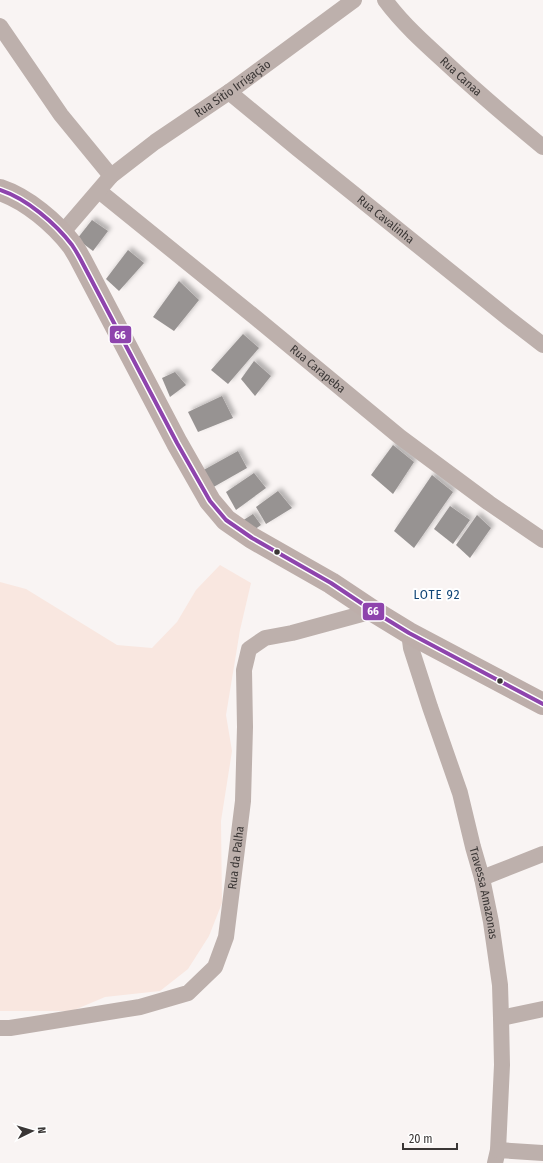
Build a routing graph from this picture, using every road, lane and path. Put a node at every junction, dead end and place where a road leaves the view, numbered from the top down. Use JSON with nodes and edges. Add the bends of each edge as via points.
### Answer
{"nodes":[{"id":1,"x":354,"y":0,"type":"edge"},
{"id":2,"x":385,"y":0,"type":"edge"},
{"id":3,"x":0,"y":26,"type":"edge"},
{"id":4,"x":229,"y":92,"type":"junction"},
{"id":5,"x":543,"y":147,"type":"edge"},
{"id":6,"x":111,"y":176,"type":"junction"},
{"id":7,"x":0,"y":190,"type":"edge"},
{"id":8,"x":99,"y":191,"type":"junction"},
{"id":9,"x":62,"y":233,"type":"junction"},
{"id":10,"x":543,"y":344,"type":"edge"},
{"id":11,"x":543,"y":540,"type":"edge"},
{"id":12,"x":373,"y":611,"type":"junction"},
{"id":13,"x":409,"y":632,"type":"junction"},
{"id":14,"x":543,"y":704,"type":"edge"},
{"id":15,"x":543,"y":854,"type":"edge"},
{"id":16,"x":482,"y":878,"type":"junction"},
{"id":17,"x":543,"y":1009,"type":"edge"},
{"id":18,"x":501,"y":1018,"type":"junction"},
{"id":19,"x":0,"y":1028,"type":"edge"},
{"id":20,"x":543,"y":1153,"type":"edge"},
{"id":21,"x":496,"y":1156,"type":"edge"}],
"edges":[{"from":1,"to":4,"type":"street","name":"Rua Sítio Irrigação"},
{"from":2,"to":5,"type":"street","name":"Rua Canaa","via":[[412,32],[485,99]]},
{"from":3,"to":6,"type":"street","via":[[61,115]]},
{"from":4,"to":6,"type":"street","name":"Rua Sítio Irrigação","via":[[155,142]]},
{"from":4,"to":10,"type":"street","name":"Rua Cavalinha","via":[[298,150]]},
{"from":6,"to":8,"type":"street","name":"Rua Sítio Irrigação"},
{"from":7,"to":9,"type":"street","via":[[28,204]]},
{"from":8,"to":9,"type":"street","name":"Rua Sítio Irrigação"},
{"from":8,"to":11,"type":"street","name":"Rua Carapeba","via":[[400,438]]},
{"from":9,"to":12,"type":"street","via":[[83,264],[176,443],[218,512],[233,526],[331,583]]},
{"from":12,"to":13,"type":"street"},
{"from":12,"to":19,"type":"street","name":"Rua da Palha","via":[[265,638],[249,649],[244,670],[243,801],[226,937],[215,967],[188,993],[140,1007]]},
{"from":13,"to":14,"type":"street"},
{"from":13,"to":16,"type":"street","name":"Travessa Amazonas","via":[[411,648],[460,793]]},
{"from":15,"to":16,"type":"street"},
{"from":16,"to":18,"type":"street","name":"Travessa Amazonas","via":[[500,985]]},
{"from":17,"to":18,"type":"street"},
{"from":18,"to":21,"type":"street","name":"Travessa Amazonas","via":[[502,1065]]},
{"from":20,"to":21,"type":"street"}]}
